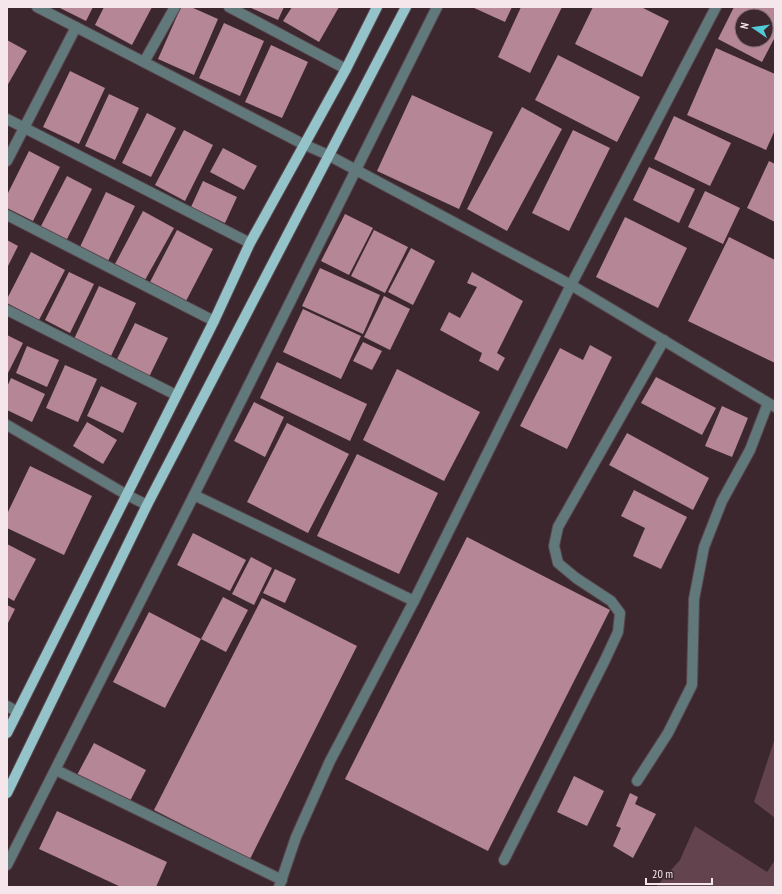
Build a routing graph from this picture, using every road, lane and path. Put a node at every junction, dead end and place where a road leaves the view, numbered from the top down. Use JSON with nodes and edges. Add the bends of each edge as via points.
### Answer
{"nodes":[{"id":1,"x":37,"y":7,"type":"edge"},
{"id":2,"x":174,"y":7,"type":"edge"},
{"id":3,"x":229,"y":7,"type":"edge"},
{"id":4,"x":377,"y":7,"type":"edge"},
{"id":5,"x":406,"y":7,"type":"edge"},
{"id":6,"x":436,"y":7,"type":"edge"},
{"id":7,"x":716,"y":7,"type":"edge"},
{"id":8,"x":76,"y":27,"type":"junction"},
{"id":9,"x":144,"y":62,"type":"junction"},
{"id":10,"x":346,"y":69,"type":"junction"},
{"id":11,"x":7,"y":119,"type":"edge"},
{"id":12,"x":24,"y":127,"type":"junction"},
{"id":13,"x":303,"y":144,"type":"junction"},
{"id":14,"x":328,"y":155,"type":"junction"},
{"id":15,"x":7,"y":161,"type":"edge"},
{"id":16,"x":356,"y":170,"type":"junction"},
{"id":17,"x":7,"y":215,"type":"edge"},
{"id":18,"x":250,"y":244,"type":"junction"},
{"id":19,"x":571,"y":285,"type":"junction"},
{"id":20,"x":7,"y":310,"type":"edge"},
{"id":21,"x":214,"y":321,"type":"junction"},
{"id":22,"x":664,"y":340,"type":"junction"},
{"id":23,"x":176,"y":395,"type":"junction"},
{"id":24,"x":772,"y":405,"type":"edge"},
{"id":25,"x":7,"y":425,"type":"edge"},
{"id":26,"x":127,"y":495,"type":"junction"},
{"id":27,"x":194,"y":495,"type":"junction"},
{"id":28,"x":147,"y":505,"type":"junction"},
{"id":29,"x":414,"y":601,"type":"junction"},
{"id":30,"x":7,"y":706,"type":"edge"},
{"id":31,"x":18,"y":712,"type":"junction"},
{"id":32,"x":7,"y":733,"type":"edge"},
{"id":33,"x":56,"y":770,"type":"junction"},
{"id":34,"x":637,"y":781,"type":"dead end"},
{"id":35,"x":7,"y":793,"type":"edge"},
{"id":36,"x":504,"y":860,"type":"dead end"},
{"id":37,"x":7,"y":865,"type":"edge"},
{"id":38,"x":281,"y":883,"type":"edge"}],
"edges":[{"from":1,"to":8,"type":"street"},
{"from":2,"to":9,"type":"street"},
{"from":3,"to":10,"type":"street"},
{"from":4,"to":10,"type":"main road"},
{"from":5,"to":14,"type":"main road"},
{"from":6,"to":16,"type":"street"},
{"from":7,"to":19,"type":"street"},
{"from":8,"to":9,"type":"street"},
{"from":8,"to":12,"type":"street"},
{"from":9,"to":13,"type":"street"},
{"from":10,"to":13,"type":"main road"},
{"from":11,"to":12,"type":"street"},
{"from":12,"to":15,"type":"street"},
{"from":12,"to":18,"type":"street"},
{"from":13,"to":14,"type":"street"},
{"from":13,"to":18,"type":"main road"},
{"from":14,"to":16,"type":"street"},
{"from":14,"to":28,"type":"main road"},
{"from":16,"to":19,"type":"street"},
{"from":16,"to":27,"type":"street"},
{"from":17,"to":21,"type":"street"},
{"from":18,"to":21,"type":"main road"},
{"from":19,"to":22,"type":"street"},
{"from":19,"to":29,"type":"street"},
{"from":20,"to":23,"type":"street"},
{"from":21,"to":23,"type":"main road"},
{"from":22,"to":24,"type":"street"},
{"from":22,"to":36,"type":"street","via":[[558,527],[554,546],[558,563],[611,601],[620,613],[618,632]]},
{"from":23,"to":26,"type":"main road"},
{"from":24,"to":34,"type":"street","via":[[722,501],[704,547],[694,599],[692,685],[668,733]]},
{"from":25,"to":26,"type":"street"},
{"from":26,"to":28,"type":"street"},
{"from":26,"to":31,"type":"main road"},
{"from":27,"to":29,"type":"street"},
{"from":27,"to":33,"type":"street"},
{"from":28,"to":35,"type":"main road"},
{"from":29,"to":38,"type":"street","via":[[330,761],[296,837]]},
{"from":30,"to":31,"type":"street"},
{"from":31,"to":32,"type":"main road"},
{"from":33,"to":37,"type":"street"},
{"from":33,"to":38,"type":"street"}]}
